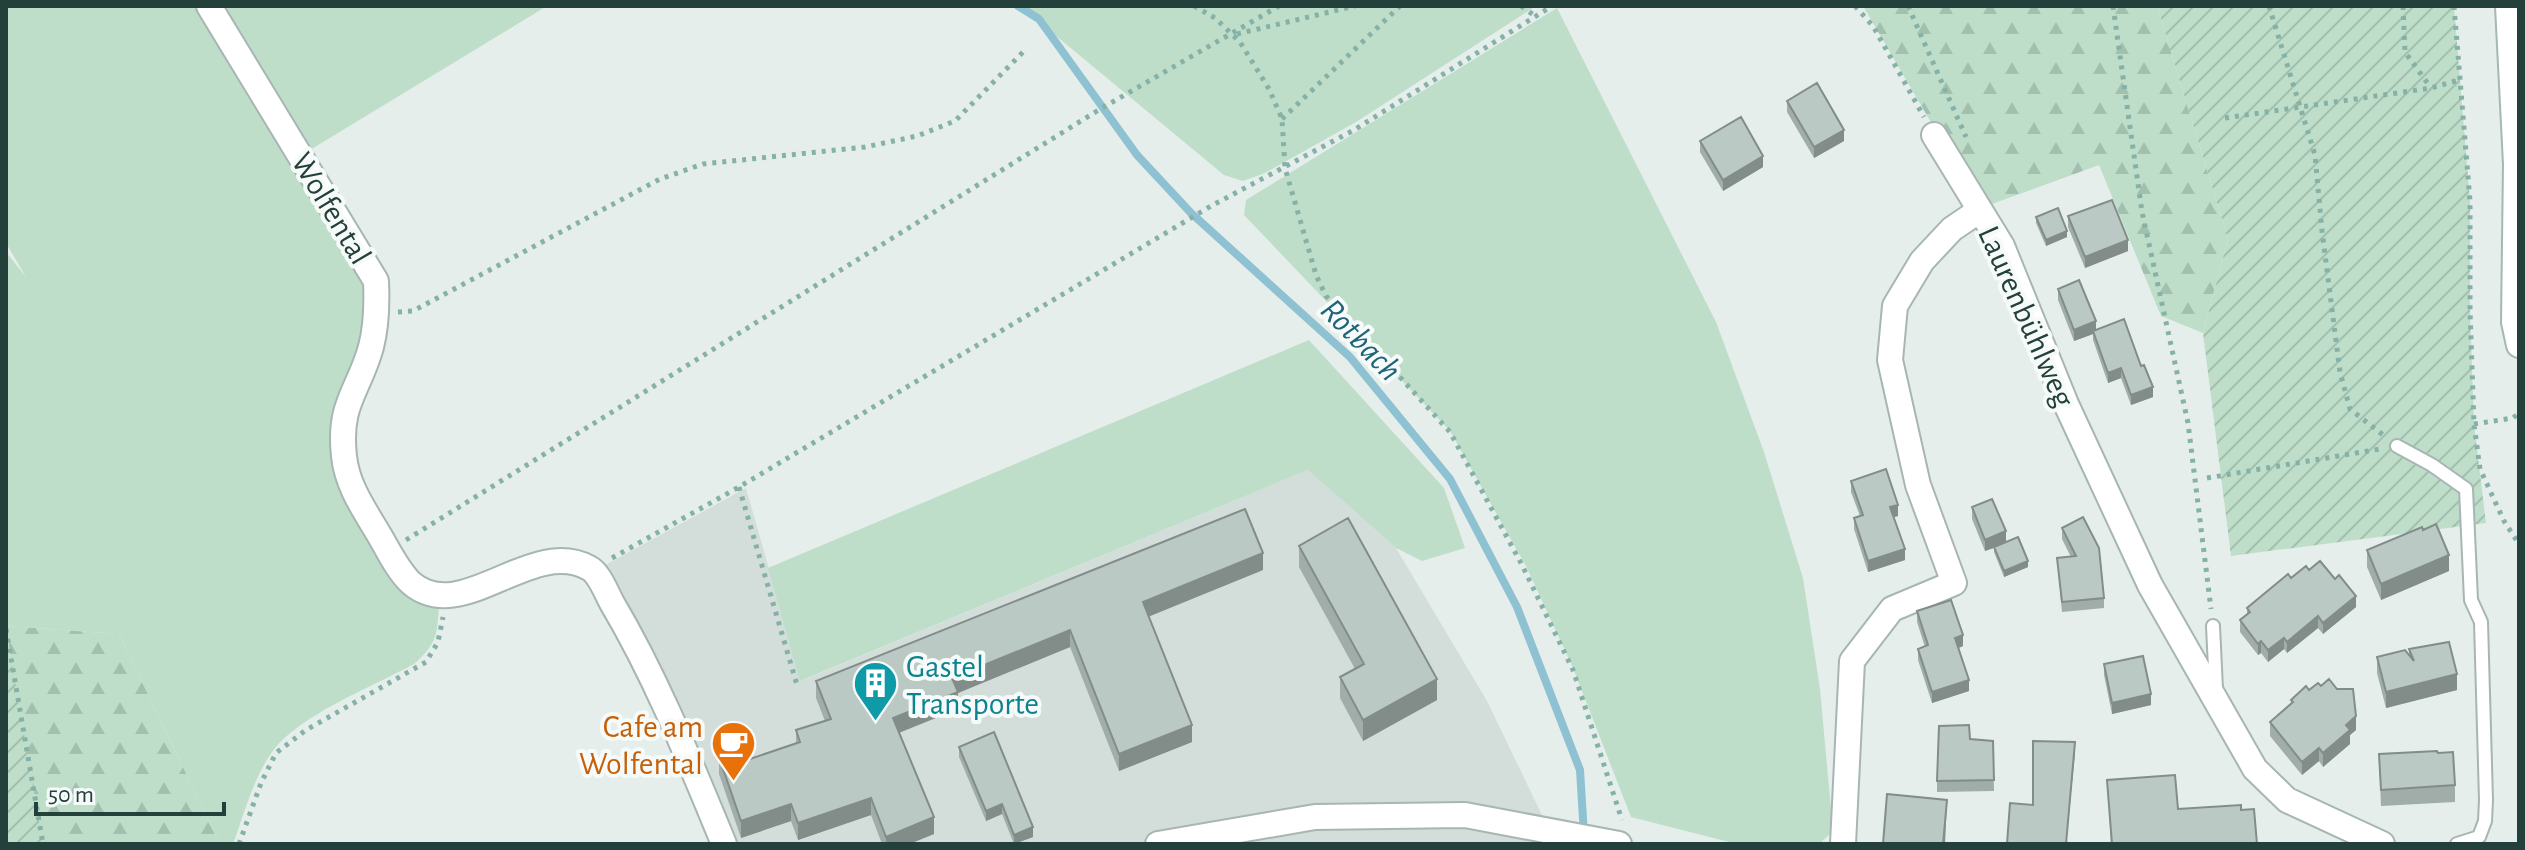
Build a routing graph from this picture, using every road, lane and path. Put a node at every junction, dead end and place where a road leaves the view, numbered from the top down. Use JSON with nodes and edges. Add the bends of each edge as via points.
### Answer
{"nodes":[{"id":1,"x":209,"y":6,"type":"edge"},
{"id":2,"x":1194,"y":6,"type":"edge"},
{"id":3,"x":1279,"y":6,"type":"edge"},
{"id":4,"x":1355,"y":6,"type":"edge"},
{"id":5,"x":1400,"y":6,"type":"edge"},
{"id":6,"x":1521,"y":6,"type":"edge"},
{"id":7,"x":1552,"y":6,"type":"edge"},
{"id":8,"x":1855,"y":6,"type":"edge"},
{"id":9,"x":2113,"y":6,"type":"edge"},
{"id":10,"x":2269,"y":6,"type":"edge"},
{"id":11,"x":2403,"y":6,"type":"edge"},
{"id":12,"x":2454,"y":6,"type":"edge"},
{"id":13,"x":2508,"y":6,"type":"edge"},
{"id":14,"x":1535,"y":16,"type":"junction"},
{"id":15,"x":1232,"y":35,"type":"junction"},
{"id":16,"x":1026,"y":49,"type":"dead end"},
{"id":17,"x":2459,"y":80,"type":"junction"},
{"id":18,"x":2431,"y":88,"type":"junction"},
{"id":19,"x":2302,"y":106,"type":"junction"},
{"id":20,"x":2225,"y":118,"type":"dead end"},
{"id":21,"x":1282,"y":119,"type":"junction"},
{"id":22,"x":1934,"y":135,"type":"joint"},
{"id":23,"x":1285,"y":168,"type":"junction"},
{"id":24,"x":1980,"y":210,"type":"junction"},
{"id":25,"x":377,"y":315,"type":"junction"},
{"id":26,"x":2519,"y":345,"type":"edge"},
{"id":27,"x":2519,"y":413,"type":"edge"},
{"id":28,"x":2474,"y":424,"type":"junction"},
{"id":29,"x":2397,"y":446,"type":"junction"},
{"id":30,"x":2207,"y":478,"type":"dead end"},
{"id":31,"x":739,"y":487,"type":"junction"},
{"id":32,"x":2517,"y":535,"type":"edge"},
{"id":33,"x":2519,"y":544,"type":"edge"},
{"id":34,"x":388,"y":551,"type":"junction"},
{"id":35,"x":592,"y":569,"type":"junction"},
{"id":36,"x":444,"y":596,"type":"junction"},
{"id":37,"x":2213,"y":626,"type":"joint"},
{"id":38,"x":6,"y":629,"type":"edge"},
{"id":39,"x":797,"y":685,"type":"dead end"},
{"id":40,"x":2217,"y":704,"type":"junction"},
{"id":41,"x":1622,"y":837,"type":"edge"},
{"id":42,"x":43,"y":844,"type":"edge"},
{"id":43,"x":239,"y":844,"type":"edge"},
{"id":44,"x":724,"y":844,"type":"edge"},
{"id":45,"x":1158,"y":844,"type":"edge"},
{"id":46,"x":1843,"y":844,"type":"edge"},
{"id":47,"x":2382,"y":844,"type":"edge"},
{"id":48,"x":2457,"y":844,"type":"edge"}],
"edges":[{"from":1,"to":25,"type":"street","name":"Wolfental","via":[[376,281]]},
{"from":2,"to":15,"type":"path"},
{"from":3,"to":15,"type":"path"},
{"from":4,"to":15,"type":"path"},
{"from":5,"to":21,"type":"path"},
{"from":6,"to":14,"type":"path"},
{"from":7,"to":14,"type":"path"},
{"from":8,"to":22,"type":"path","via":[[1873,26]]},
{"from":9,"to":37,"type":"path","via":[[2142,212],[2188,423]]},
{"from":10,"to":19,"type":"path"},
{"from":11,"to":18,"type":"path","via":[[2405,52]]},
{"from":12,"to":17,"type":"path"},
{"from":13,"to":26,"type":"street","via":[[2516,164],[2514,322]]},
{"from":14,"to":23,"type":"path"},
{"from":15,"to":21,"type":"path","via":[[1262,77]]},
{"from":15,"to":34,"type":"path","via":[[1097,111]]},
{"from":16,"to":25,"type":"path","via":[[955,121],[865,147],[703,164],[660,179],[413,311]]},
{"from":17,"to":18,"type":"path"},
{"from":17,"to":28,"type":"path","via":[[2470,201]]},
{"from":18,"to":19,"type":"path"},
{"from":19,"to":20,"type":"path"},
{"from":19,"to":29,"type":"path","via":[[2315,155],[2340,372],[2350,409]]},
{"from":21,"to":23,"type":"path"},
{"from":22,"to":24,"type":"street"},
{"from":23,"to":31,"type":"path","via":[[1211,206]]},
{"from":23,"to":41,"type":"path","via":[[1326,296],[1450,432],[1522,565],[1573,670]]},
{"from":24,"to":40,"type":"street","name":"Laurenbühlweg","via":[[2002,246],[2066,404],[2150,585]]},
{"from":24,"to":46,"type":"street","name":"Laurenbühlweg","via":[[1952,229],[1922,261],[1895,306],[1890,360],[1918,485],[1954,583],[1892,609],[1852,661]]},
{"from":25,"to":34,"type":"street","name":"Wolfental","via":[[371,349],[342,425],[353,491]]},
{"from":27,"to":28,"type":"path"},
{"from":28,"to":32,"type":"path","via":[[2480,469],[2504,521]]},
{"from":29,"to":30,"type":"path"},
{"from":29,"to":48,"type":"lane","via":[[2466,489],[2471,600],[2481,622],[2486,800],[2479,837]]},
{"from":31,"to":35,"type":"path"},
{"from":31,"to":39,"type":"path"},
{"from":32,"to":33,"type":"path"},
{"from":34,"to":36,"type":"street","name":"Wolfental","via":[[411,583]]},
{"from":35,"to":36,"type":"street","via":[[569,560],[529,566]]},
{"from":35,"to":44,"type":"street","via":[[639,650]]},
{"from":36,"to":43,"type":"path","via":[[438,642],[426,662],[306,730],[276,753]]},
{"from":37,"to":40,"type":"lane"},
{"from":38,"to":42,"type":"path"},
{"from":40,"to":47,"type":"street","name":"Laurenbühlweg","via":[[2255,769],[2287,800]]},
{"from":41,"to":45,"type":"street","via":[[1560,834],[1465,815],[1315,817]]}]}
